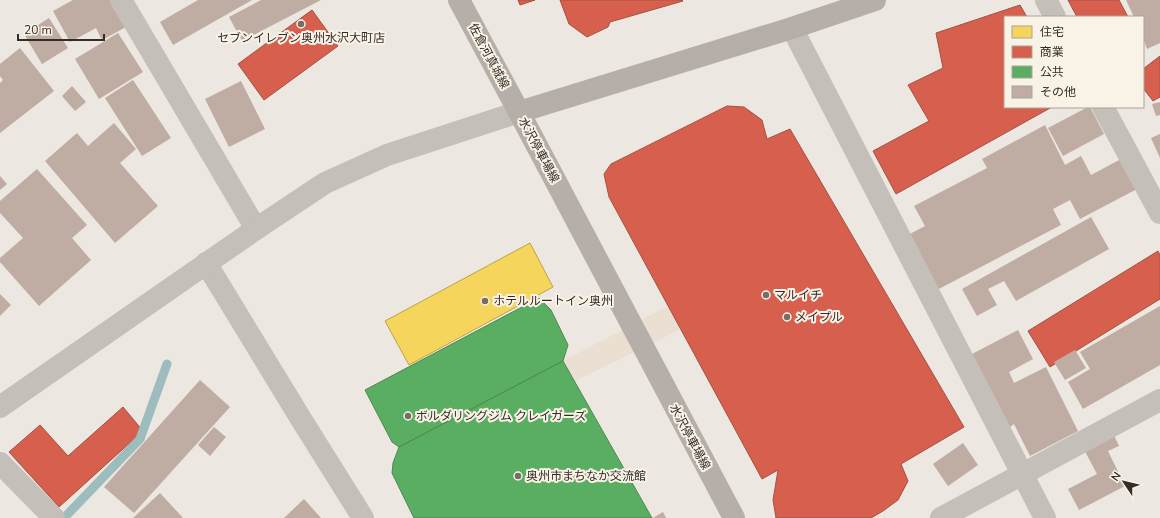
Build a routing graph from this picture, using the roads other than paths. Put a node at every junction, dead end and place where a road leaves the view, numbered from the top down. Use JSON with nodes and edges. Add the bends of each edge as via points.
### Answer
{"nodes":[{"id":1,"x":121,"y":0,"type":"edge"},
{"id":2,"x":459,"y":0,"type":"edge"},
{"id":3,"x":875,"y":0,"type":"edge"},
{"id":4,"x":1046,"y":0,"type":"edge"},
{"id":5,"x":1054,"y":16,"type":"edge"},
{"id":6,"x":792,"y":28,"type":"junction"},
{"id":7,"x":1104,"y":108,"type":"edge"},
{"id":8,"x":519,"y":112,"type":"junction"},
{"id":9,"x":1160,"y":213,"type":"edge"},
{"id":10,"x":256,"y":228,"type":"junction"},
{"id":11,"x":206,"y":263,"type":"junction"},
{"id":12,"x":1160,"y":400,"type":"edge"},
{"id":13,"x":0,"y":407,"type":"edge"},
{"id":14,"x":0,"y":463,"type":"edge"},
{"id":15,"x":1022,"y":474,"type":"junction"},
{"id":16,"x":54,"y":518,"type":"edge"},
{"id":17,"x":363,"y":518,"type":"edge"},
{"id":18,"x":734,"y":518,"type":"edge"},
{"id":19,"x":941,"y":518,"type":"edge"},
{"id":20,"x":1045,"y":518,"type":"edge"}],
"edges":[{"from":1,"to":10,"type":"street"},
{"from":2,"to":8,"type":"main road","name":"佐倉河真城線"},
{"from":3,"to":6,"type":"main road","name":"水沢停車場線"},
{"from":4,"to":5,"type":"street"},
{"from":6,"to":8,"type":"main road","name":"水沢停車場線"},
{"from":6,"to":15,"type":"street"},
{"from":7,"to":9,"type":"street"},
{"from":8,"to":10,"type":"street","via":[[387,155],[324,183]]},
{"from":8,"to":18,"type":"main road","name":"水沢停車場線"},
{"from":10,"to":11,"type":"street"},
{"from":11,"to":13,"type":"street"},
{"from":11,"to":17,"type":"street"},
{"from":12,"to":15,"type":"street"},
{"from":14,"to":16,"type":"street"},
{"from":15,"to":19,"type":"street"},
{"from":15,"to":20,"type":"street"}]}
